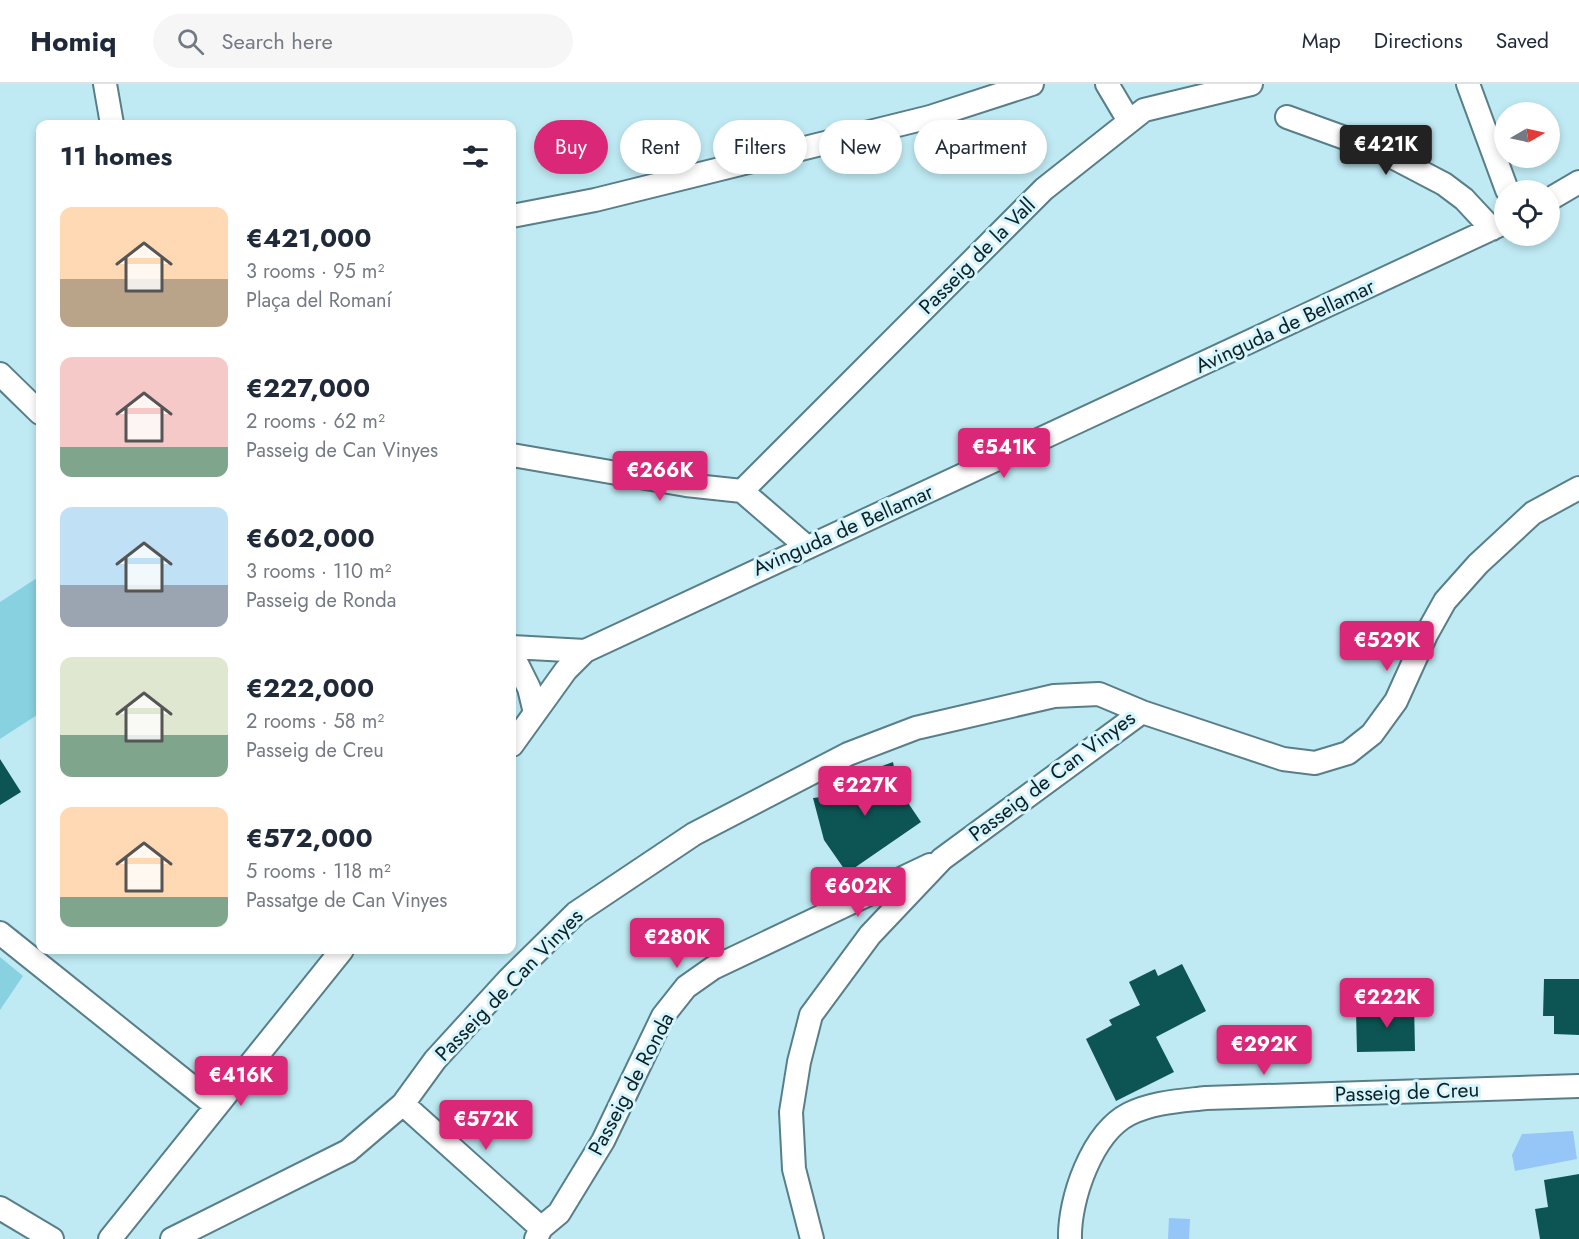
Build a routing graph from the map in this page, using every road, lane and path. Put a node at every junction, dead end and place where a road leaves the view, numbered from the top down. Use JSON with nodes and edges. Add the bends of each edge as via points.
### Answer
{"nodes":[{"id":1,"x":105,"y":84,"type":"edge"},
{"id":2,"x":1032,"y":84,"type":"edge"},
{"id":3,"x":1107,"y":84,"type":"edge"},
{"id":4,"x":1251,"y":84,"type":"edge"},
{"id":5,"x":1468,"y":84,"type":"edge"},
{"id":6,"x":1287,"y":117,"type":"dead end"},
{"id":7,"x":111,"y":120,"type":"edge"},
{"id":8,"x":1129,"y":121,"type":"junction"},
{"id":9,"x":1503,"y":180,"type":"edge"},
{"id":10,"x":1579,"y":182,"type":"edge"},
{"id":11,"x":1560,"y":193,"type":"edge"},
{"id":12,"x":516,"y":215,"type":"edge"},
{"id":13,"x":1494,"y":223,"type":"edge"},
{"id":14,"x":1494,"y":228,"type":"edge"},
{"id":15,"x":0,"y":374,"type":"edge"},
{"id":16,"x":36,"y":409,"type":"edge"},
{"id":17,"x":516,"y":456,"type":"edge"},
{"id":18,"x":1579,"y":488,"type":"edge"},
{"id":19,"x":742,"y":491,"type":"junction"},
{"id":20,"x":807,"y":547,"type":"junction"},
{"id":21,"x":516,"y":647,"type":"edge"},
{"id":22,"x":585,"y":651,"type":"junction"},
{"id":23,"x":516,"y":662,"type":"edge"},
{"id":24,"x":1142,"y":712,"type":"junction"},
{"id":25,"x":535,"y":713,"type":"junction"},
{"id":26,"x":516,"y":739,"type":"edge"},
{"id":27,"x":942,"y":860,"type":"junction"},
{"id":28,"x":0,"y":933,"type":"edge"},
{"id":29,"x":339,"y":954,"type":"edge"},
{"id":30,"x":1579,"y":1086,"type":"edge"},
{"id":31,"x":403,"y":1104,"type":"junction"},
{"id":32,"x":216,"y":1106,"type":"junction"},
{"id":33,"x":0,"y":1208,"type":"edge"},
{"id":34,"x":538,"y":1233,"type":"edge"},
{"id":35,"x":52,"y":1239,"type":"edge"},
{"id":36,"x":110,"y":1239,"type":"edge"},
{"id":37,"x":172,"y":1239,"type":"edge"},
{"id":38,"x":812,"y":1239,"type":"edge"},
{"id":39,"x":1070,"y":1239,"type":"edge"}],
"edges":[{"from":1,"to":7,"type":"street"},
{"from":2,"to":12,"type":"street","via":[[930,117],[595,200]]},
{"from":3,"to":8,"type":"street"},
{"from":4,"to":8,"type":"street","name":"Passeig de la Vall","via":[[1144,110]]},
{"from":5,"to":9,"type":"street"},
{"from":6,"to":13,"type":"street","via":[[1382,151],[1444,184]]},
{"from":8,"to":19,"type":"street","name":"Passeig de la Vall","via":[[1044,189]]},
{"from":10,"to":11,"type":"street"},
{"from":14,"to":20,"type":"street","name":"Avinguda de Bellamar"},
{"from":15,"to":16,"type":"street"},
{"from":17,"to":19,"type":"street","via":[[686,486]]},
{"from":18,"to":24,"type":"street","via":[[1533,513],[1445,601],[1396,701],[1372,734],[1348,753],[1315,763],[1283,759]]},
{"from":19,"to":20,"type":"street"},
{"from":20,"to":22,"type":"street","name":"Avinguda de Bellamar"},
{"from":21,"to":22,"type":"street"},
{"from":22,"to":25,"type":"street","name":"Avinguda de Bellamar"},
{"from":23,"to":25,"type":"street","via":[[529,688]]},
{"from":24,"to":27,"type":"street","name":"Passeig de Can Vinyes"},
{"from":24,"to":31,"type":"street","name":"Passeig de Can Vinyes","via":[[1099,694],[1054,696],[916,728],[848,754],[760,798],[694,834],[576,913],[435,1060]]},
{"from":25,"to":26,"type":"street","name":"Avinguda de Bellamar"},
{"from":27,"to":34,"type":"street","name":"Passeig de Ronda","via":[[713,968],[686,987],[663,1016],[603,1141],[559,1213]]},
{"from":27,"to":38,"type":"street","name":"Passeig de Can Vinyes","via":[[870,935],[811,1016],[791,1112],[794,1169]]},
{"from":28,"to":32,"type":"street"},
{"from":29,"to":32,"type":"street"},
{"from":30,"to":39,"type":"street","name":"Passeig de Creu","via":[[1206,1098],[1156,1104],[1128,1114],[1106,1132],[1077,1192]]},
{"from":31,"to":34,"type":"street"},
{"from":31,"to":37,"type":"street","name":"Passeig de Can Vinyes","via":[[348,1151]]},
{"from":32,"to":36,"type":"street"},
{"from":33,"to":35,"type":"street"}]}
